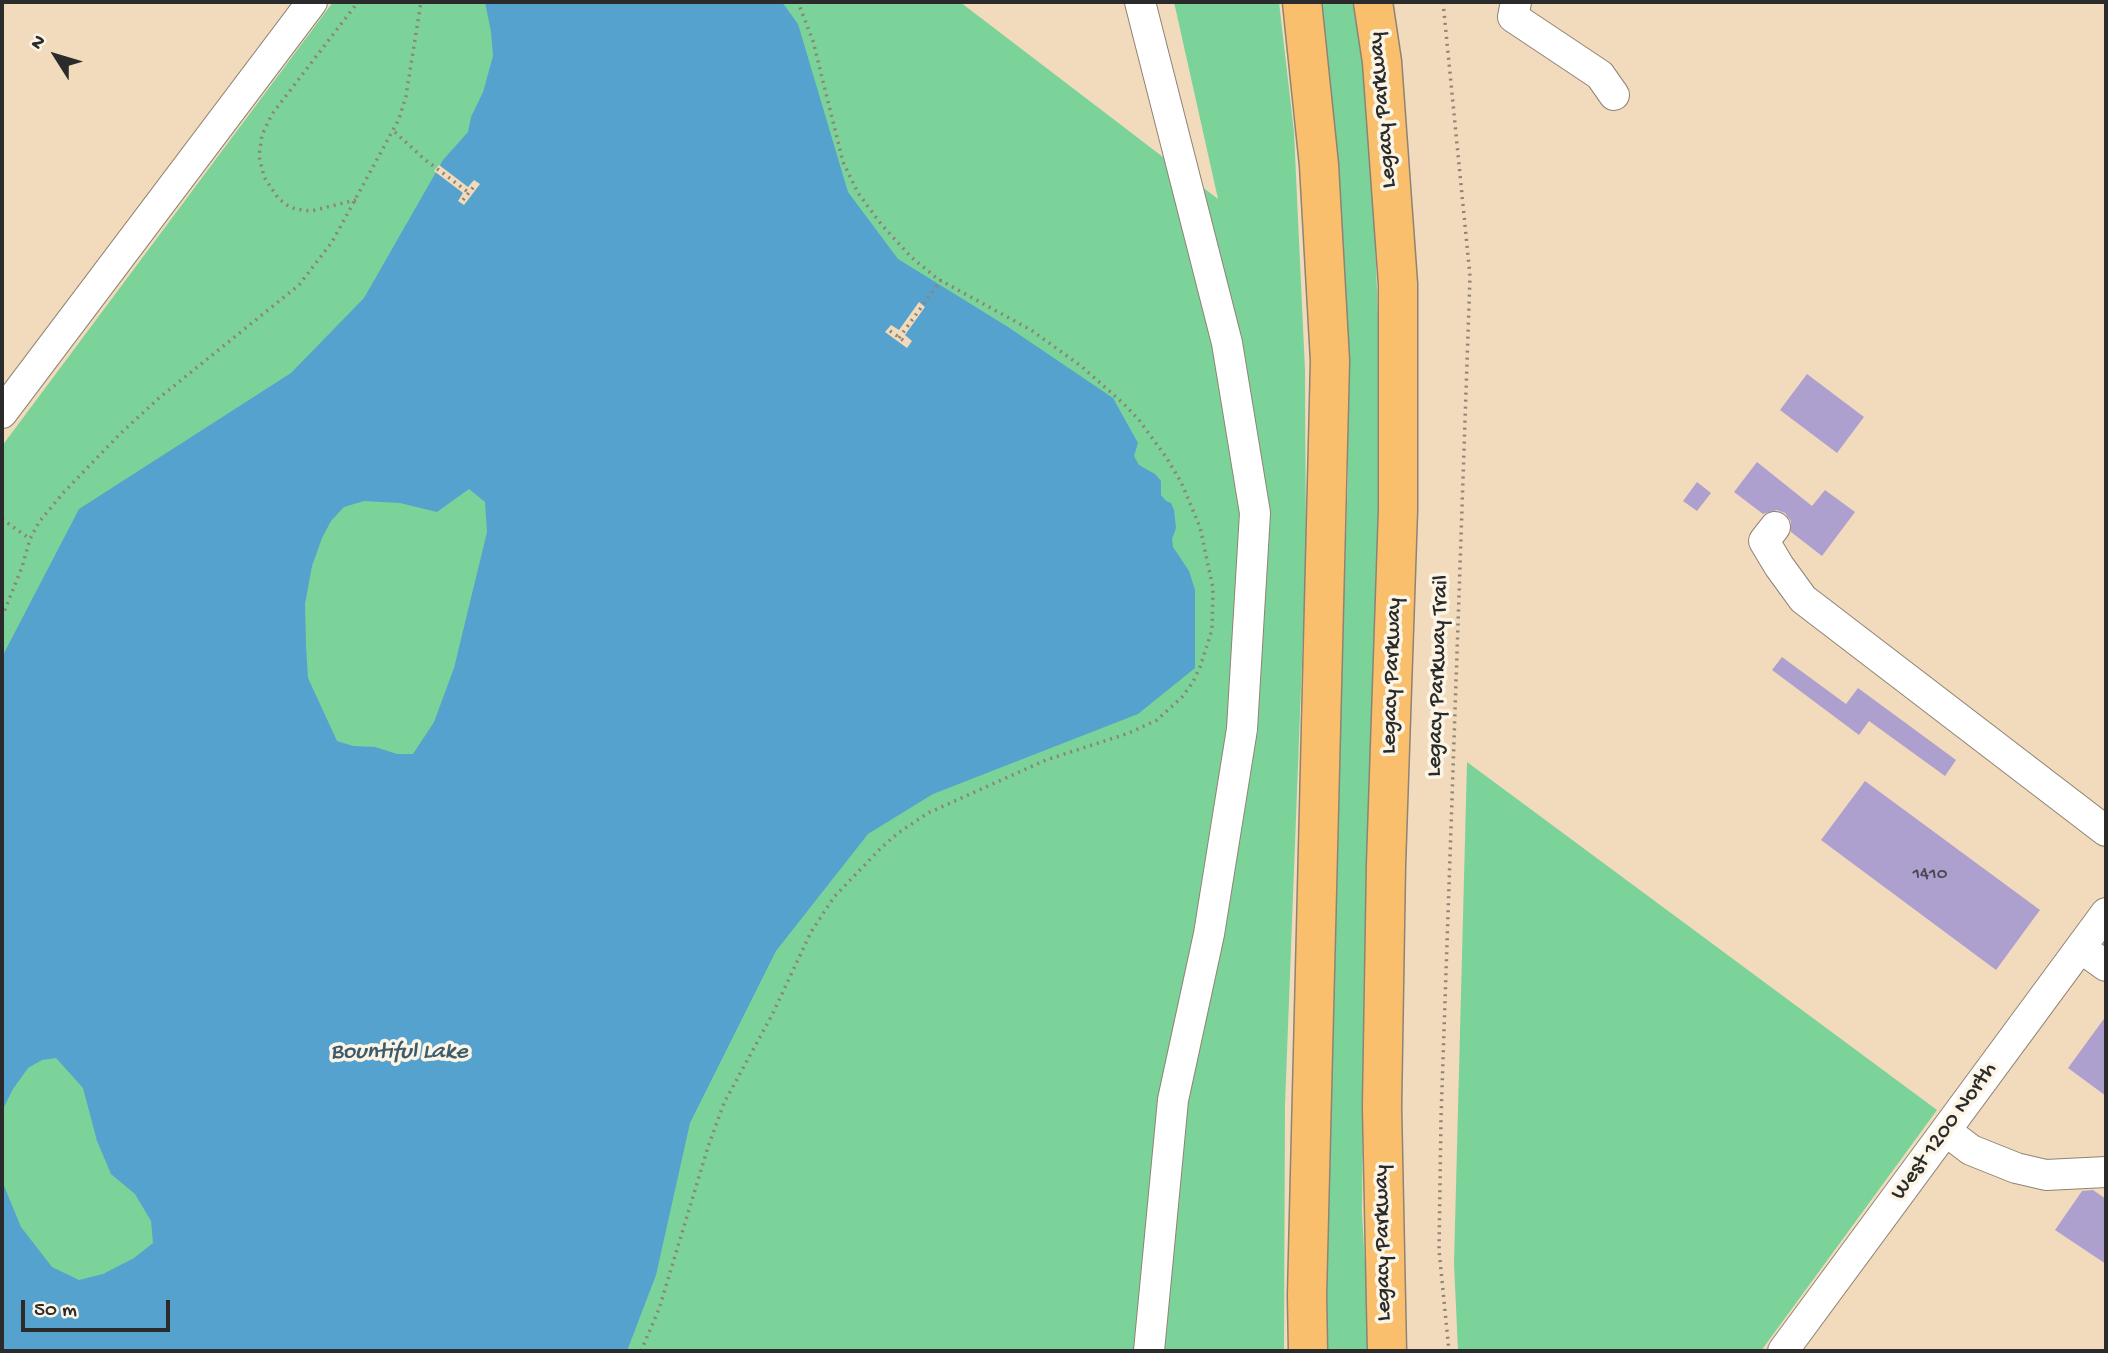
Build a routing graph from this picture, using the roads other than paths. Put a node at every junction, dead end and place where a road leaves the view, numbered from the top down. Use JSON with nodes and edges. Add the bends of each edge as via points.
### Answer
{"nodes":[{"id":1,"x":312,"y":2,"type":"edge"},
{"id":2,"x":1139,"y":2,"type":"edge"},
{"id":3,"x":1302,"y":2,"type":"edge"},
{"id":4,"x":1373,"y":2,"type":"edge"},
{"id":5,"x":1516,"y":2,"type":"edge"},
{"id":6,"x":1614,"y":95,"type":"dead end"},
{"id":7,"x":2,"y":413,"type":"edge"},
{"id":8,"x":1775,"y":527,"type":"dead end"},
{"id":9,"x":2106,"y":831,"type":"edge"},
{"id":10,"x":2106,"y":913,"type":"edge"},
{"id":11,"x":2081,"y":947,"type":"junction"},
{"id":12,"x":2106,"y":966,"type":"edge"},
{"id":13,"x":1946,"y":1131,"type":"junction"},
{"id":14,"x":2106,"y":1172,"type":"edge"},
{"id":15,"x":1149,"y":1351,"type":"edge"},
{"id":16,"x":1308,"y":1351,"type":"edge"},
{"id":17,"x":1387,"y":1351,"type":"edge"},
{"id":18,"x":1783,"y":1351,"type":"edge"}],
"edges":[{"from":1,"to":7,"type":"street"},
{"from":2,"to":15,"type":"street","via":[[1227,343],[1255,513],[1242,729],[1209,934],[1173,1100]]},
{"from":3,"to":16,"type":"highway","via":[[1319,165],[1330,361]]},
{"from":4,"to":17,"type":"highway","name":"Legacy Parkway","via":[[1382,62],[1398,284],[1398,510],[1382,1107]]},
{"from":5,"to":6,"type":"street","via":[[1513,17],[1600,75]]},
{"from":8,"to":9,"type":"street","via":[[1765,541],[1803,599]]},
{"from":10,"to":11,"type":"street","name":"West 1200 North"},
{"from":11,"to":12,"type":"street"},
{"from":11,"to":13,"type":"street","name":"West 1200 North"},
{"from":13,"to":14,"type":"street","via":[[1970,1150],[2016,1168],[2046,1175]]},
{"from":13,"to":18,"type":"street","name":"West 1200 North"}]}
